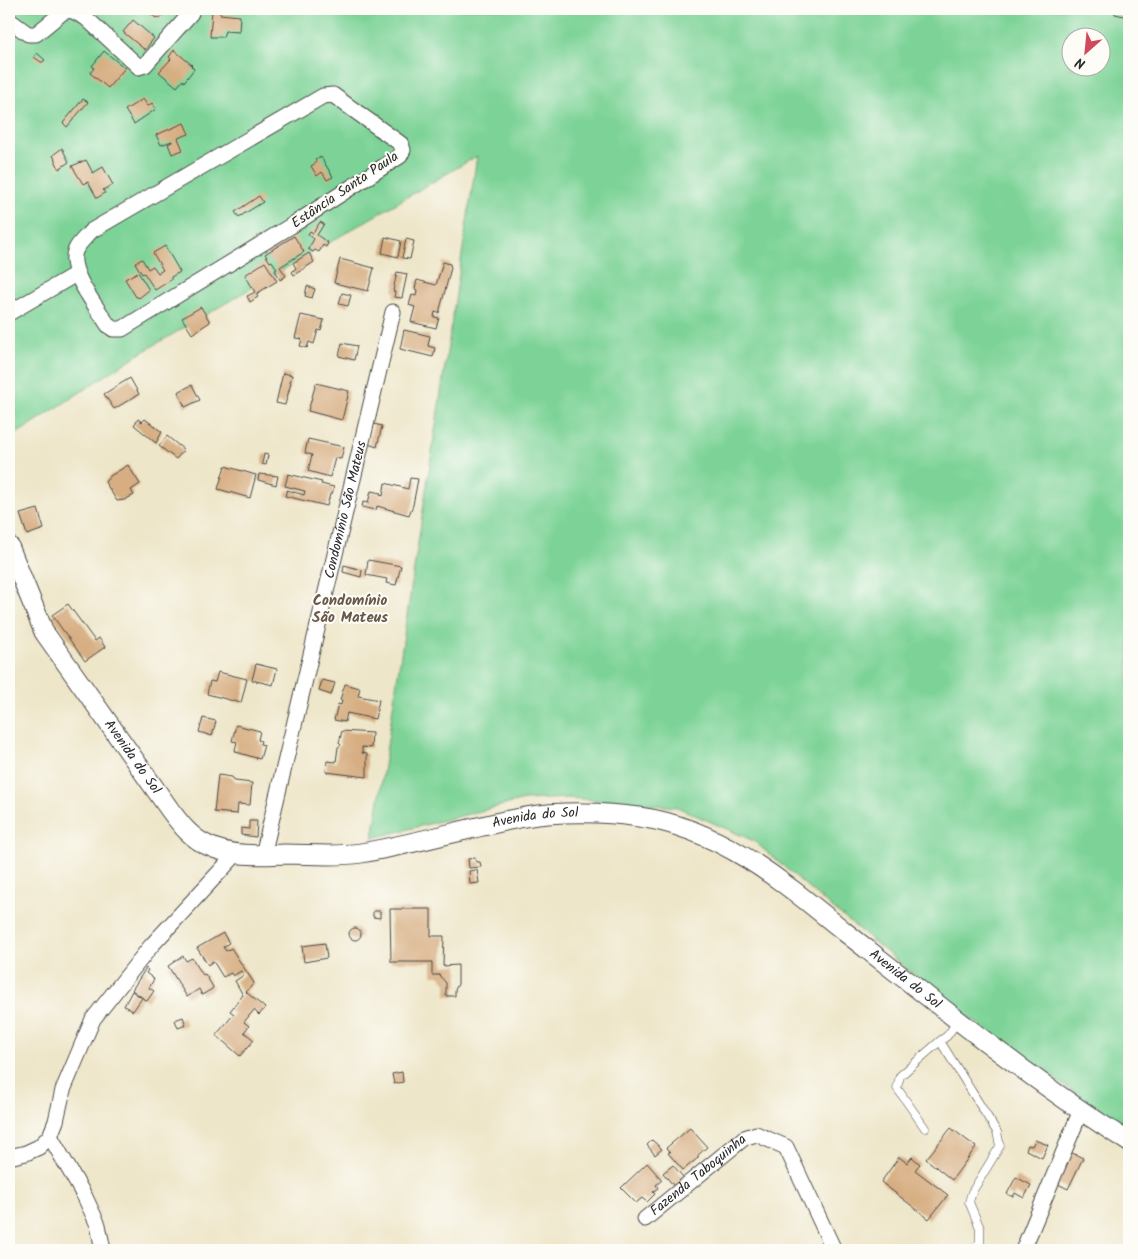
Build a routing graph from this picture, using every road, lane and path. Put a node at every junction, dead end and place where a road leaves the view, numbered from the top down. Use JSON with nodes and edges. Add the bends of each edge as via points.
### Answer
{"nodes":[{"id":1,"x":191,"y":12,"type":"dead end"},
{"id":2,"x":9,"y":20,"type":"edge"},
{"id":3,"x":76,"y":274,"type":"junction"},
{"id":4,"x":393,"y":312,"type":"dead end"},
{"id":5,"x":9,"y":313,"type":"edge"},
{"id":6,"x":9,"y":546,"type":"edge"},
{"id":7,"x":237,"y":853,"type":"junction"},
{"id":8,"x":263,"y":855,"type":"junction"},
{"id":9,"x":958,"y":1021,"type":"junction"},
{"id":10,"x":940,"y":1041,"type":"junction"},
{"id":11,"x":1081,"y":1110,"type":"junction"},
{"id":12,"x":925,"y":1128,"type":"dead end"},
{"id":13,"x":50,"y":1136,"type":"junction"},
{"id":14,"x":1129,"y":1142,"type":"edge"},
{"id":15,"x":9,"y":1157,"type":"edge"},
{"id":16,"x":645,"y":1219,"type":"dead end"},
{"id":17,"x":103,"y":1250,"type":"edge"},
{"id":18,"x":834,"y":1250,"type":"edge"},
{"id":19,"x":974,"y":1250,"type":"edge"},
{"id":20,"x":1023,"y":1250,"type":"edge"}],
"edges":[{"from":1,"to":2,"type":"street","via":[[145,65],[139,67],[86,18],[71,10],[63,12],[36,34],[28,34]]},
{"from":3,"to":3,"type":"street","name":"Estância Santa Paula","via":[[76,248],[91,231],[323,96],[333,95],[401,144],[400,156],[122,329],[108,325]]},
{"from":3,"to":5,"type":"street"},
{"from":4,"to":8,"type":"street","name":"Condomínio São Mateus"},
{"from":6,"to":7,"type":"street","name":"Avenida do Sol","via":[[44,632],[170,810],[185,830],[201,842],[212,848]]},
{"from":7,"to":8,"type":"street","name":"Avenida do Sol"},
{"from":7,"to":13,"type":"street","via":[[151,946],[92,1019],[63,1090]]},
{"from":8,"to":9,"type":"street","name":"Avenida do Sol","via":[[357,854],[527,817],[564,813],[641,817],[679,826],[742,855],[796,892]]},
{"from":9,"to":10,"type":"lane"},
{"from":9,"to":11,"type":"street","name":"Avenida do Sol"},
{"from":10,"to":12,"type":"lane","via":[[897,1082],[897,1088]]},
{"from":10,"to":19,"type":"lane","via":[[997,1132],[1000,1146],[969,1202],[980,1228],[980,1242]]},
{"from":11,"to":14,"type":"street","name":"Avenida do Sol"},
{"from":11,"to":20,"type":"street"},
{"from":13,"to":15,"type":"street","via":[[40,1146]]},
{"from":13,"to":17,"type":"street","via":[[98,1225]]},
{"from":16,"to":18,"type":"street","name":"Fazenda Taboquinha","via":[[744,1138],[756,1134],[786,1147]]}]}
